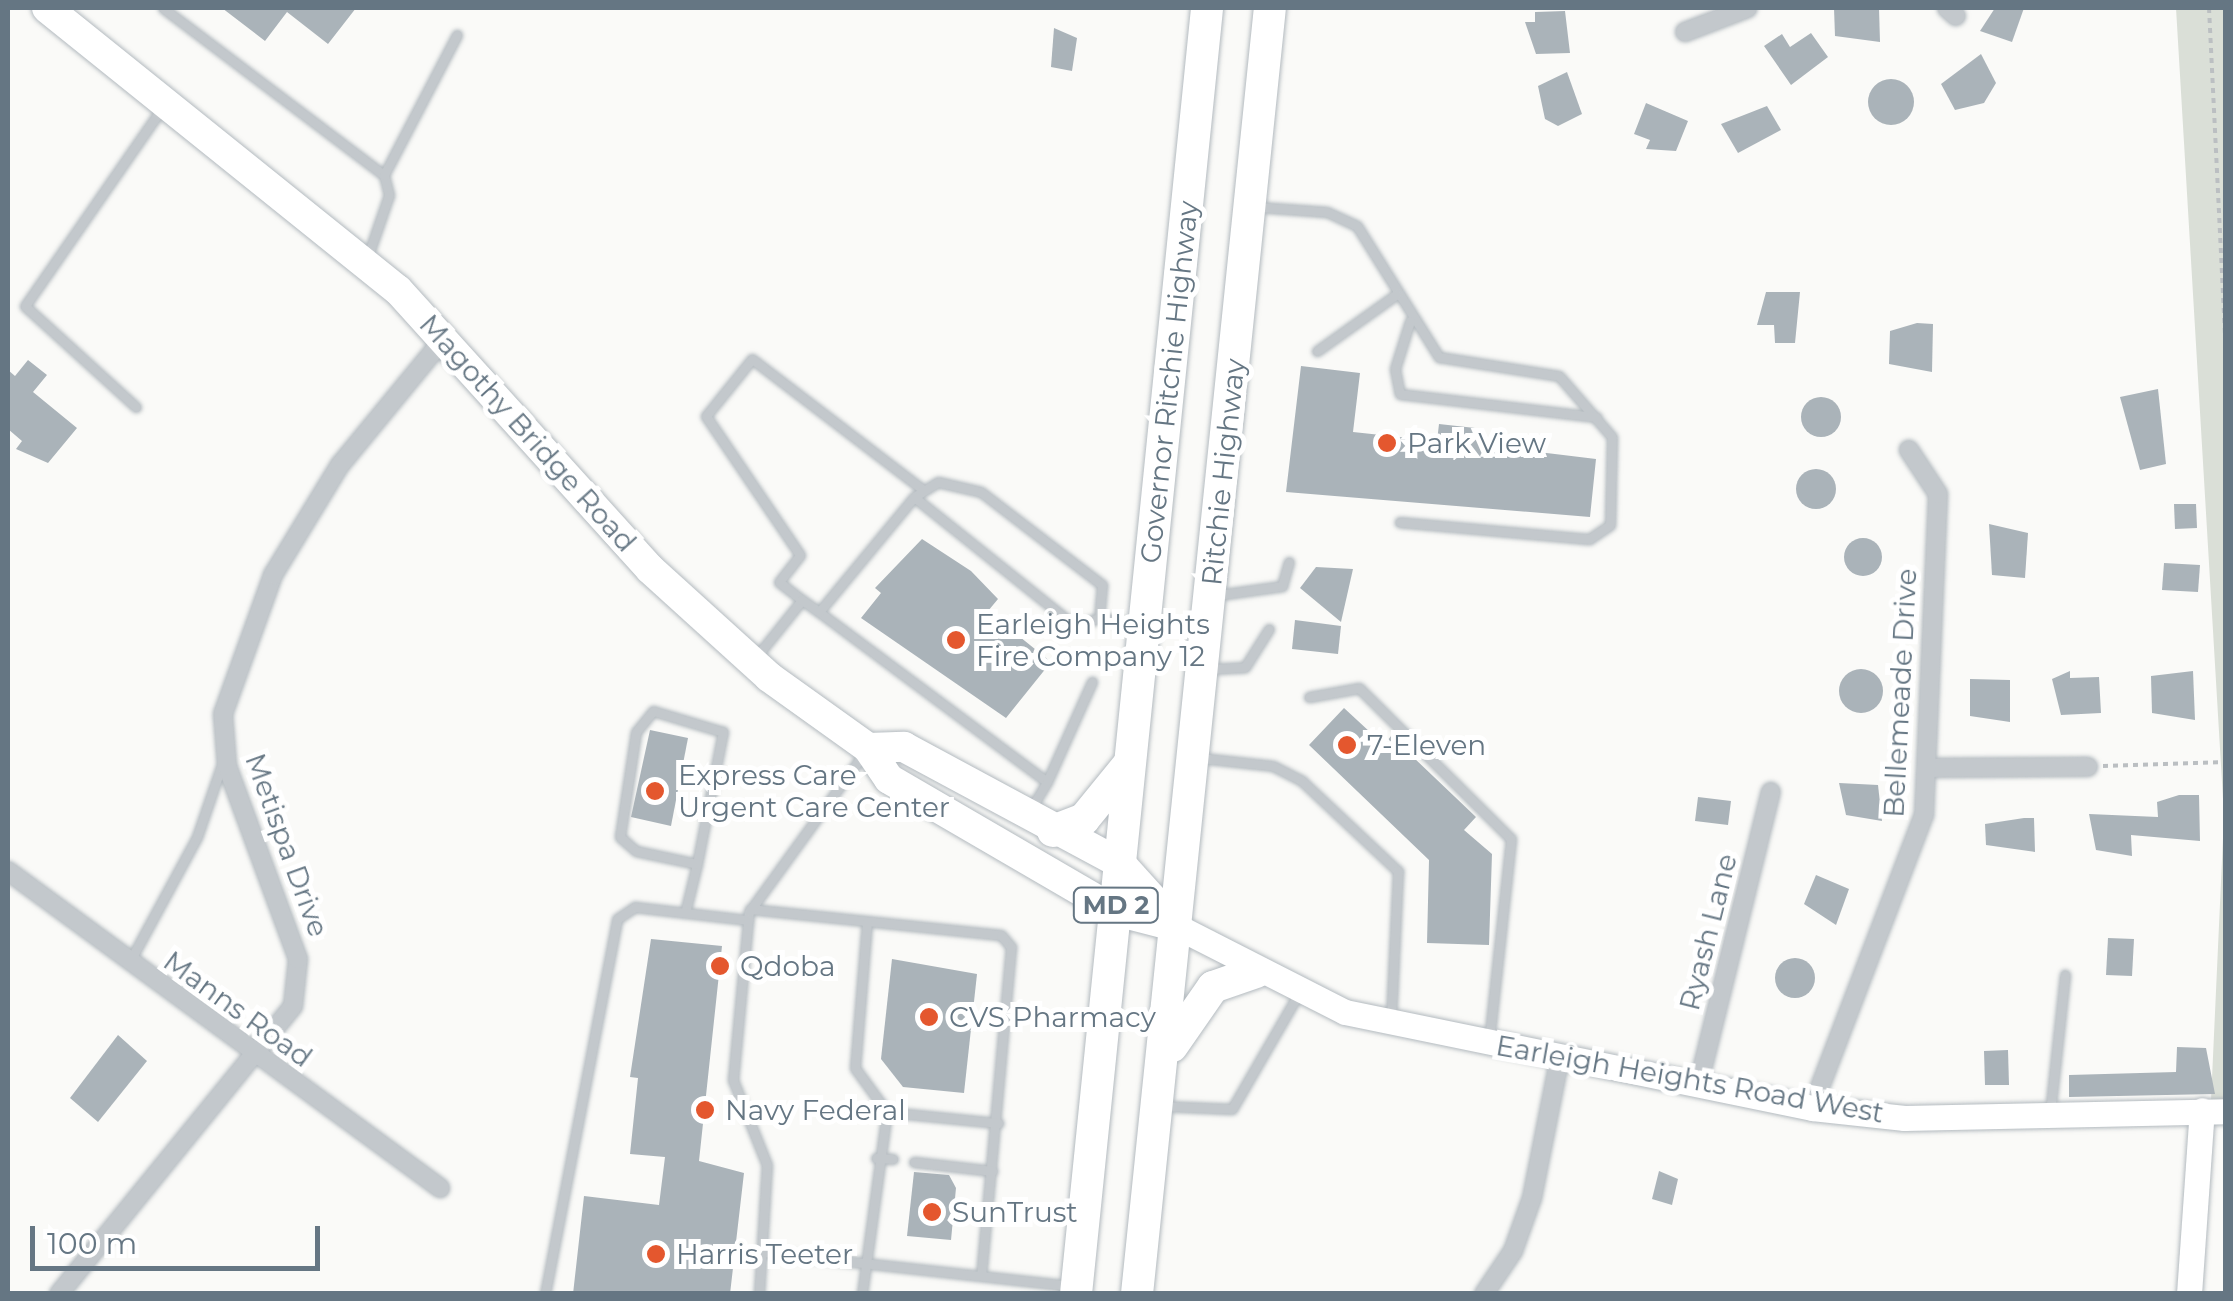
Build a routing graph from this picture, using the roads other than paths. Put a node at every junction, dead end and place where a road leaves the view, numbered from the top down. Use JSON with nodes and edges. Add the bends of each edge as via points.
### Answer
{"nodes":[{"id":1,"x":46,"y":8,"type":"edge"},
{"id":2,"x":163,"y":8,"type":"edge"},
{"id":3,"x":1207,"y":8,"type":"edge"},
{"id":4,"x":1270,"y":8,"type":"edge"},
{"id":5,"x":1748,"y":8,"type":"edge"},
{"id":6,"x":1685,"y":32,"type":"dead end"},
{"id":7,"x":457,"y":35,"type":"dead end"},
{"id":8,"x":167,"y":102,"type":"junction"},
{"id":9,"x":384,"y":175,"type":"junction"},
{"id":10,"x":1251,"y":206,"type":"junction"},
{"id":11,"x":366,"y":262,"type":"junction"},
{"id":12,"x":1397,"y":294,"type":"junction"},
{"id":13,"x":1410,"y":321,"type":"junction"},
{"id":14,"x":446,"y":336,"type":"junction"},
{"id":15,"x":1317,"y":351,"type":"dead end"},
{"id":16,"x":136,"y":406,"type":"dead end"},
{"id":17,"x":1600,"y":417,"type":"junction"},
{"id":18,"x":1909,"y":450,"type":"dead end"},
{"id":19,"x":918,"y":493,"type":"junction"},
{"id":20,"x":1400,"y":522,"type":"dead end"},
{"id":21,"x":1289,"y":562,"type":"dead end"},
{"id":22,"x":1210,"y":595,"type":"junction"},
{"id":23,"x":802,"y":600,"type":"junction"},
{"id":24,"x":819,"y":612,"type":"junction"},
{"id":25,"x":1099,"y":618,"type":"junction"},
{"id":26,"x":1144,"y":625,"type":"junction"},
{"id":27,"x":1268,"y":629,"type":"dead end"},
{"id":28,"x":752,"y":662,"type":"junction"},
{"id":29,"x":1202,"y":668,"type":"junction"},
{"id":30,"x":1092,"y":682,"type":"dead end"},
{"id":31,"x":1309,"y":697,"type":"dead end"},
{"id":32,"x":868,"y":748,"type":"junction"},
{"id":33,"x":225,"y":756,"type":"junction"},
{"id":34,"x":1193,"y":757,"type":"junction"},
{"id":35,"x":1131,"y":762,"type":"junction"},
{"id":36,"x":2088,"y":767,"type":"road end"},
{"id":37,"x":1928,"y":768,"type":"junction"},
{"id":38,"x":1047,"y":782,"type":"junction"},
{"id":39,"x":1772,"y":792,"type":"dead end"},
{"id":40,"x":1040,"y":823,"type":"junction"},
{"id":41,"x":697,"y":864,"type":"junction"},
{"id":42,"x":1121,"y":864,"type":"junction"},
{"id":43,"x":8,"y":871,"type":"edge"},
{"id":44,"x":1116,"y":911,"type":"junction"},
{"id":45,"x":685,"y":913,"type":"junction"},
{"id":46,"x":749,"y":915,"type":"junction"},
{"id":47,"x":867,"y":922,"type":"junction"},
{"id":48,"x":1178,"y":926,"type":"junction"},
{"id":49,"x":129,"y":963,"type":"junction"},
{"id":50,"x":1256,"y":972,"type":"junction"},
{"id":51,"x":2065,"y":975,"type":"dead end"},
{"id":52,"x":1299,"y":994,"type":"junction"},
{"id":53,"x":1391,"y":1023,"type":"junction"},
{"id":54,"x":1489,"y":1042,"type":"junction"},
{"id":55,"x":1560,"y":1056,"type":"junction"},
{"id":56,"x":258,"y":1060,"type":"junction"},
{"id":57,"x":1162,"y":1063,"type":"junction"},
{"id":58,"x":1698,"y":1086,"type":"junction"},
{"id":59,"x":1158,"y":1105,"type":"junction"},
{"id":60,"x":1812,"y":1108,"type":"junction"},
{"id":61,"x":2214,"y":1111,"type":"edge"},
{"id":62,"x":887,"y":1112,"type":"junction"},
{"id":63,"x":2049,"y":1116,"type":"junction"},
{"id":64,"x":998,"y":1123,"type":"junction"},
{"id":65,"x":876,"y":1158,"type":"junction"},
{"id":66,"x":893,"y":1160,"type":"dead end"},
{"id":67,"x":914,"y":1162,"type":"dead end"},
{"id":68,"x":992,"y":1171,"type":"junction"},
{"id":69,"x":440,"y":1188,"type":"dead end"},
{"id":70,"x":764,"y":1252,"type":"junction"},
{"id":71,"x":865,"y":1263,"type":"junction"},
{"id":72,"x":981,"y":1276,"type":"junction"},
{"id":73,"x":1076,"y":1290,"type":"edge"},
{"id":74,"x":58,"y":1294,"type":"edge"},
{"id":75,"x":546,"y":1294,"type":"edge"},
{"id":76,"x":760,"y":1294,"type":"edge"},
{"id":77,"x":862,"y":1294,"type":"edge"},
{"id":78,"x":1137,"y":1294,"type":"edge"},
{"id":79,"x":1484,"y":1294,"type":"edge"},
{"id":80,"x":2188,"y":1294,"type":"edge"}],
"edges":[{"from":1,"to":8,"type":"main road","name":"Magothy Bridge Road"},
{"from":2,"to":9,"type":"lane"},
{"from":3,"to":26,"type":"highway","name":"Governor Ritchie Highway","number":"MD 2"},
{"from":4,"to":10,"type":"highway","name":"Ritchie Highway","number":"MD 2"},
{"from":5,"to":6,"type":"street"},
{"from":7,"to":9,"type":"lane"},
{"from":8,"to":11,"type":"main road","name":"Magothy Bridge Road"},
{"from":8,"to":16,"type":"lane","via":[[24,306]]},
{"from":9,"to":11,"type":"lane","via":[[389,195]]},
{"from":10,"to":12,"type":"lane","via":[[1327,212],[1357,226]]},
{"from":10,"to":22,"type":"highway","name":"Ritchie Highway","number":"MD 2"},
{"from":11,"to":14,"type":"main road","name":"Magothy Bridge Road"},
{"from":12,"to":13,"type":"lane"},
{"from":12,"to":15,"type":"lane"},
{"from":13,"to":17,"type":"lane","via":[[1439,358],[1559,376]]},
{"from":13,"to":17,"type":"lane","via":[[1395,369],[1400,394]]},
{"from":14,"to":28,"type":"main road","name":"Magothy Bridge Road","via":[[620,539]]},
{"from":14,"to":33,"type":"street","name":"Metispa Drive","via":[[340,464],[273,575],[230,685]]},
{"from":17,"to":20,"type":"lane","via":[[1615,475],[1610,525],[1589,538]]},
{"from":18,"to":37,"type":"street","name":"Bellemeade Drive","via":[[1938,494]]},
{"from":19,"to":23,"type":"lane","via":[[752,359],[706,416],[800,555],[779,582]]},
{"from":19,"to":24,"type":"lane"},
{"from":19,"to":25,"type":"lane","via":[[1075,626]]},
{"from":19,"to":25,"type":"lane","via":[[938,482],[981,492],[1102,585]]},
{"from":21,"to":22,"type":"lane","via":[[1275,590]]},
{"from":22,"to":29,"type":"highway","name":"Ritchie Highway","number":"MD 2"},
{"from":23,"to":24,"type":"lane"},
{"from":23,"to":28,"type":"lane"},
{"from":24,"to":38,"type":"lane"},
{"from":25,"to":26,"type":"lane"},
{"from":26,"to":35,"type":"highway","name":"Governor Ritchie Highway","number":"MD 2"},
{"from":27,"to":29,"type":"lane","via":[[1244,668]]},
{"from":28,"to":32,"type":"main road","name":"Magothy Bridge Road"},
{"from":29,"to":34,"type":"highway","name":"Ritchie Highway","number":"MD 2"},
{"from":30,"to":38,"type":"lane"},
{"from":31,"to":54,"type":"lane","via":[[1359,688],[1511,839]]},
{"from":32,"to":40,"type":"main road","name":"Magothy Bridge Road","via":[[904,747]]},
{"from":32,"to":44,"type":"main road","name":"Magothy Bridge Road","via":[[890,778]]},
{"from":32,"to":46,"type":"lane"},
{"from":33,"to":49,"type":"lane","via":[[197,836]]},
{"from":33,"to":56,"type":"street","name":"Metispa Drive","via":[[298,959],[286,1024]]},
{"from":34,"to":48,"type":"highway","name":"Ritchie Highway","number":"MD 2"},
{"from":34,"to":53,"type":"lane","via":[[1273,766],[1302,780],[1398,870]]},
{"from":35,"to":40,"type":"highway","via":[[1084,818]]},
{"from":35,"to":42,"type":"highway","name":"Governor Ritchie Highway","number":"MD 2"},
{"from":36,"to":37,"type":"street"},
{"from":37,"to":60,"type":"street","name":"Bellemeade Drive","via":[[1919,842]]},
{"from":38,"to":40,"type":"lane"},
{"from":39,"to":58,"type":"street","name":"Ryash Lane"},
{"from":40,"to":42,"type":"main road","name":"Magothy Bridge Road"},
{"from":41,"to":41,"type":"lane","via":[[636,851],[620,836],[636,732],[653,711],[723,732]]},
{"from":41,"to":45,"type":"lane"},
{"from":42,"to":44,"type":"highway","name":"Governor Ritchie Highway","number":"MD 2"},
{"from":42,"to":48,"type":"main road","name":"Magothy Bridge Road"},
{"from":43,"to":49,"type":"street","name":"Manns Road"},
{"from":44,"to":48,"type":"main road","name":"Magothy Bridge Road"},
{"from":44,"to":73,"type":"highway","name":"Governor Ritchie Highway","number":"MD 2"},
{"from":45,"to":46,"type":"lane"},
{"from":45,"to":75,"type":"lane","via":[[635,907],[614,925]]},
{"from":46,"to":47,"type":"lane"},
{"from":46,"to":70,"type":"lane","via":[[733,1080],[767,1165]]},
{"from":47,"to":62,"type":"lane","via":[[855,1068]]},
{"from":47,"to":64,"type":"lane","via":[[1001,935],[1011,947]]},
{"from":48,"to":50,"type":"street","name":"Earleigh Heights Road West"},
{"from":48,"to":57,"type":"highway","name":"Ritchie Highway","number":"MD 2"},
{"from":49,"to":56,"type":"street","name":"Manns Road"},
{"from":50,"to":52,"type":"street","name":"Earleigh Heights Road West"},
{"from":50,"to":57,"type":"highway","via":[[1213,987]]},
{"from":51,"to":63,"type":"lane"},
{"from":52,"to":53,"type":"street","name":"Earleigh Heights Road West"},
{"from":52,"to":59,"type":"lane","via":[[1232,1109]]},
{"from":53,"to":54,"type":"street","name":"Earleigh Heights Road West"},
{"from":54,"to":55,"type":"street","name":"Earleigh Heights Road West"},
{"from":55,"to":58,"type":"street","name":"Earleigh Heights Road West"},
{"from":55,"to":79,"type":"street","via":[[1532,1198],[1514,1251]]},
{"from":56,"to":69,"type":"street","name":"Manns Road"},
{"from":56,"to":74,"type":"street","name":"Metispa Drive"},
{"from":57,"to":59,"type":"highway","name":"Ritchie Highway","number":"MD 2"},
{"from":58,"to":60,"type":"street","name":"Earleigh Heights Road West"},
{"from":59,"to":78,"type":"highway","name":"Ritchie Highway","number":"MD 2"},
{"from":60,"to":63,"type":"street","name":"Earleigh Heights Road West"},
{"from":61,"to":63,"type":"street","name":"Earleigh Heights Road West"},
{"from":61,"to":80,"type":"street"},
{"from":62,"to":64,"type":"lane"},
{"from":62,"to":65,"type":"lane"},
{"from":64,"to":68,"type":"lane"},
{"from":65,"to":66,"type":"lane"},
{"from":65,"to":71,"type":"lane"},
{"from":67,"to":68,"type":"lane"},
{"from":68,"to":72,"type":"lane"},
{"from":70,"to":71,"type":"lane"},
{"from":70,"to":76,"type":"lane"},
{"from":71,"to":72,"type":"lane"},
{"from":71,"to":77,"type":"lane"},
{"from":72,"to":73,"type":"lane"}]}
